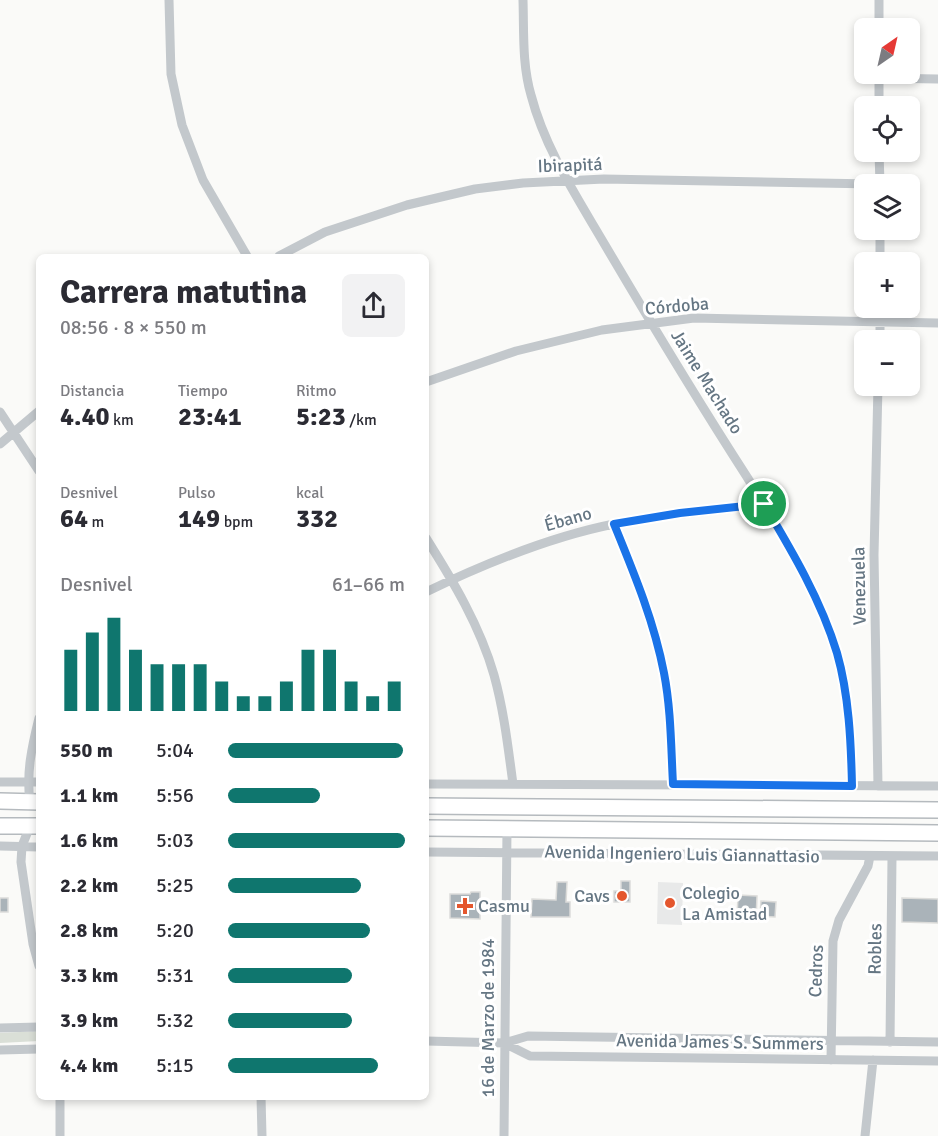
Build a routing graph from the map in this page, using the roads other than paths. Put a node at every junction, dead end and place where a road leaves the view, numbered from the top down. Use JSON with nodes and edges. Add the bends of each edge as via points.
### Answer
{"nodes":[{"id":1,"x":169,"y":0,"type":"edge"},
{"id":2,"x":523,"y":0,"type":"edge"},
{"id":3,"x":879,"y":0,"type":"edge"},
{"id":4,"x":879,"y":18,"type":"edge"},
{"id":5,"x":920,"y":78,"type":"edge"},
{"id":6,"x":938,"y":79,"type":"edge"},
{"id":7,"x":568,"y":180,"type":"junction"},
{"id":8,"x":854,"y":184,"type":"edge"},
{"id":9,"x":246,"y":254,"type":"edge"},
{"id":10,"x":283,"y":254,"type":"edge"},
{"id":11,"x":880,"y":318,"type":"edge"},
{"id":12,"x":880,"y":322,"type":"junction"},
{"id":13,"x":938,"y":323,"type":"edge"},
{"id":14,"x":652,"y":324,"type":"junction"},
{"id":15,"x":880,"y":330,"type":"edge"},
{"id":16,"x":429,"y":381,"type":"edge"},
{"id":17,"x":878,"y":396,"type":"edge"},
{"id":18,"x":0,"y":412,"type":"edge"},
{"id":19,"x":36,"y":413,"type":"edge"},
{"id":20,"x":13,"y":432,"type":"junction"},
{"id":21,"x":0,"y":444,"type":"edge"},
{"id":22,"x":36,"y":466,"type":"edge"},
{"id":23,"x":764,"y":504,"type":"junction"},
{"id":24,"x":614,"y":524,"type":"junction"},
{"id":25,"x":429,"y":543,"type":"edge"},
{"id":26,"x":452,"y":579,"type":"junction"},
{"id":27,"x":429,"y":590,"type":"edge"},
{"id":28,"x":36,"y":729,"type":"edge"},
{"id":29,"x":0,"y":782,"type":"edge"},
{"id":30,"x":27,"y":782,"type":"junction"},
{"id":31,"x":36,"y":782,"type":"edge"},
{"id":32,"x":429,"y":784,"type":"edge"},
{"id":33,"x":513,"y":784,"type":"junction"},
{"id":34,"x":673,"y":784,"type":"junction"},
{"id":35,"x":852,"y":786,"type":"junction"},
{"id":36,"x":878,"y":786,"type":"junction"},
{"id":37,"x":938,"y":786,"type":"edge"},
{"id":38,"x":0,"y":801,"type":"edge"},
{"id":39,"x":35,"y":801,"type":"edge"},
{"id":40,"x":429,"y":806,"type":"edge"},
{"id":41,"x":938,"y":810,"type":"edge"},
{"id":42,"x":0,"y":826,"type":"edge"},
{"id":43,"x":34,"y":826,"type":"edge"},
{"id":44,"x":429,"y":828,"type":"edge"},
{"id":45,"x":507,"y":829,"type":"junction"},
{"id":46,"x":938,"y":833,"type":"edge"},
{"id":47,"x":0,"y":846,"type":"edge"},
{"id":48,"x":22,"y":846,"type":"junction"},
{"id":49,"x":36,"y":846,"type":"edge"},
{"id":50,"x":429,"y":852,"type":"edge"},
{"id":51,"x":506,"y":853,"type":"junction"},
{"id":52,"x":870,"y":856,"type":"junction"},
{"id":53,"x":938,"y":856,"type":"edge"},
{"id":54,"x":892,"y":857,"type":"junction"},
{"id":55,"x":36,"y":955,"type":"edge"},
{"id":56,"x":36,"y":1027,"type":"edge"},
{"id":57,"x":0,"y":1028,"type":"edge"},
{"id":58,"x":429,"y":1041,"type":"edge"},
{"id":59,"x":831,"y":1042,"type":"junction"},
{"id":60,"x":890,"y":1042,"type":"junction"},
{"id":61,"x":938,"y":1042,"type":"edge"},
{"id":62,"x":504,"y":1043,"type":"junction"},
{"id":63,"x":36,"y":1049,"type":"edge"},
{"id":64,"x":0,"y":1050,"type":"edge"},
{"id":65,"x":831,"y":1060,"type":"junction"},
{"id":66,"x":873,"y":1060,"type":"junction"},
{"id":67,"x":938,"y":1061,"type":"edge"},
{"id":68,"x":60,"y":1100,"type":"edge"},
{"id":69,"x":261,"y":1100,"type":"edge"},
{"id":70,"x":60,"y":1136,"type":"edge"},
{"id":71,"x":262,"y":1136,"type":"edge"},
{"id":72,"x":504,"y":1136,"type":"edge"},
{"id":73,"x":865,"y":1136,"type":"edge"}],
"edges":[{"from":1,"to":9,"type":"street","via":[[171,74],[182,125],[203,180]]},
{"from":2,"to":7,"type":"street","name":"Jaime Machado","via":[[524,55],[530,94],[545,138]]},
{"from":3,"to":4,"type":"street"},
{"from":5,"to":6,"type":"street"},
{"from":7,"to":8,"type":"street","name":"Ibirapitá"},
{"from":7,"to":10,"type":"street","name":"Ibirapitá","via":[[475,189],[407,205],[324,232]]},
{"from":7,"to":14,"type":"street","name":"Jaime Machado"},
{"from":11,"to":12,"type":"street"},
{"from":12,"to":13,"type":"street","name":"Córdoba"},
{"from":12,"to":14,"type":"street","name":"Córdoba","via":[[694,318]]},
{"from":12,"to":15,"type":"street"},
{"from":14,"to":16,"type":"street","name":"Córdoba","via":[[602,330],[516,351]]},
{"from":14,"to":23,"type":"street","name":"Jaime Machado"},
{"from":17,"to":36,"type":"street","name":"Venezuela","via":[[874,555]]},
{"from":18,"to":20,"type":"street"},
{"from":19,"to":20,"type":"street"},
{"from":20,"to":21,"type":"street"},
{"from":20,"to":22,"type":"street"},
{"from":23,"to":24,"type":"street","name":"Ébano"},
{"from":23,"to":35,"type":"street","name":"Jaime Machado","via":[[815,598],[837,654],[851,750]]},
{"from":24,"to":26,"type":"street","name":"Ébano","via":[[524,549]]},
{"from":24,"to":34,"type":"street","via":[[660,654],[670,715]]},
{"from":25,"to":26,"type":"street"},
{"from":26,"to":27,"type":"street","name":"Ébano"},
{"from":26,"to":33,"type":"street","via":[[493,674],[504,717]]},
{"from":28,"to":30,"type":"street"},
{"from":29,"to":30,"type":"street"},
{"from":30,"to":31,"type":"street"},
{"from":30,"to":39,"type":"street"},
{"from":32,"to":33,"type":"street"},
{"from":33,"to":34,"type":"street"},
{"from":34,"to":35,"type":"street"},
{"from":35,"to":36,"type":"street"},
{"from":36,"to":37,"type":"street"},
{"from":38,"to":39,"type":"main road"},
{"from":40,"to":41,"type":"main road"},
{"from":42,"to":43,"type":"main road"},
{"from":43,"to":48,"type":"street"},
{"from":44,"to":45,"type":"main road","name":"Avenida Ingeniero Luis Giannattasio"},
{"from":45,"to":46,"type":"main road","name":"Avenida Ingeniero Luis Giannattasio"},
{"from":45,"to":51,"type":"street","name":"16 de Marzo de 1984"},
{"from":47,"to":48,"type":"street"},
{"from":48,"to":49,"type":"street"},
{"from":48,"to":55,"type":"street","via":[[21,862]]},
{"from":50,"to":51,"type":"street","name":"Avenida Ingeniero Luis Giannattasio"},
{"from":51,"to":52,"type":"street","name":"Avenida Ingeniero Luis Giannattasio"},
{"from":51,"to":62,"type":"street","name":"16 de Marzo de 1984"},
{"from":52,"to":54,"type":"street","name":"Avenida Ingeniero Luis Giannattasio"},
{"from":52,"to":59,"type":"street","name":"Cedros","via":[[835,931]]},
{"from":53,"to":54,"type":"street","name":"Avenida Ingeniero Luis Giannattasio"},
{"from":54,"to":60,"type":"street","name":"Robles"},
{"from":56,"to":57,"type":"street"},
{"from":58,"to":62,"type":"street","name":"Avenida James S. Summers"},
{"from":59,"to":60,"type":"street","name":"Avenida James S. Summers"},
{"from":59,"to":62,"type":"street","name":"Avenida James S. Summers","via":[[528,1036]]},
{"from":59,"to":65,"type":"street","name":"Cedros"},
{"from":60,"to":61,"type":"street","name":"Avenida James S. Summers"},
{"from":62,"to":65,"type":"street","name":"Avenida James S. Summers","via":[[530,1056]]},
{"from":62,"to":72,"type":"street","name":"16 de Marzo de 1984"},
{"from":63,"to":64,"type":"street"},
{"from":65,"to":66,"type":"street","name":"Avenida James S. Summers"},
{"from":66,"to":67,"type":"street","name":"Avenida James S. Summers"},
{"from":66,"to":73,"type":"street"},
{"from":68,"to":70,"type":"street"},
{"from":69,"to":71,"type":"street"}]}
